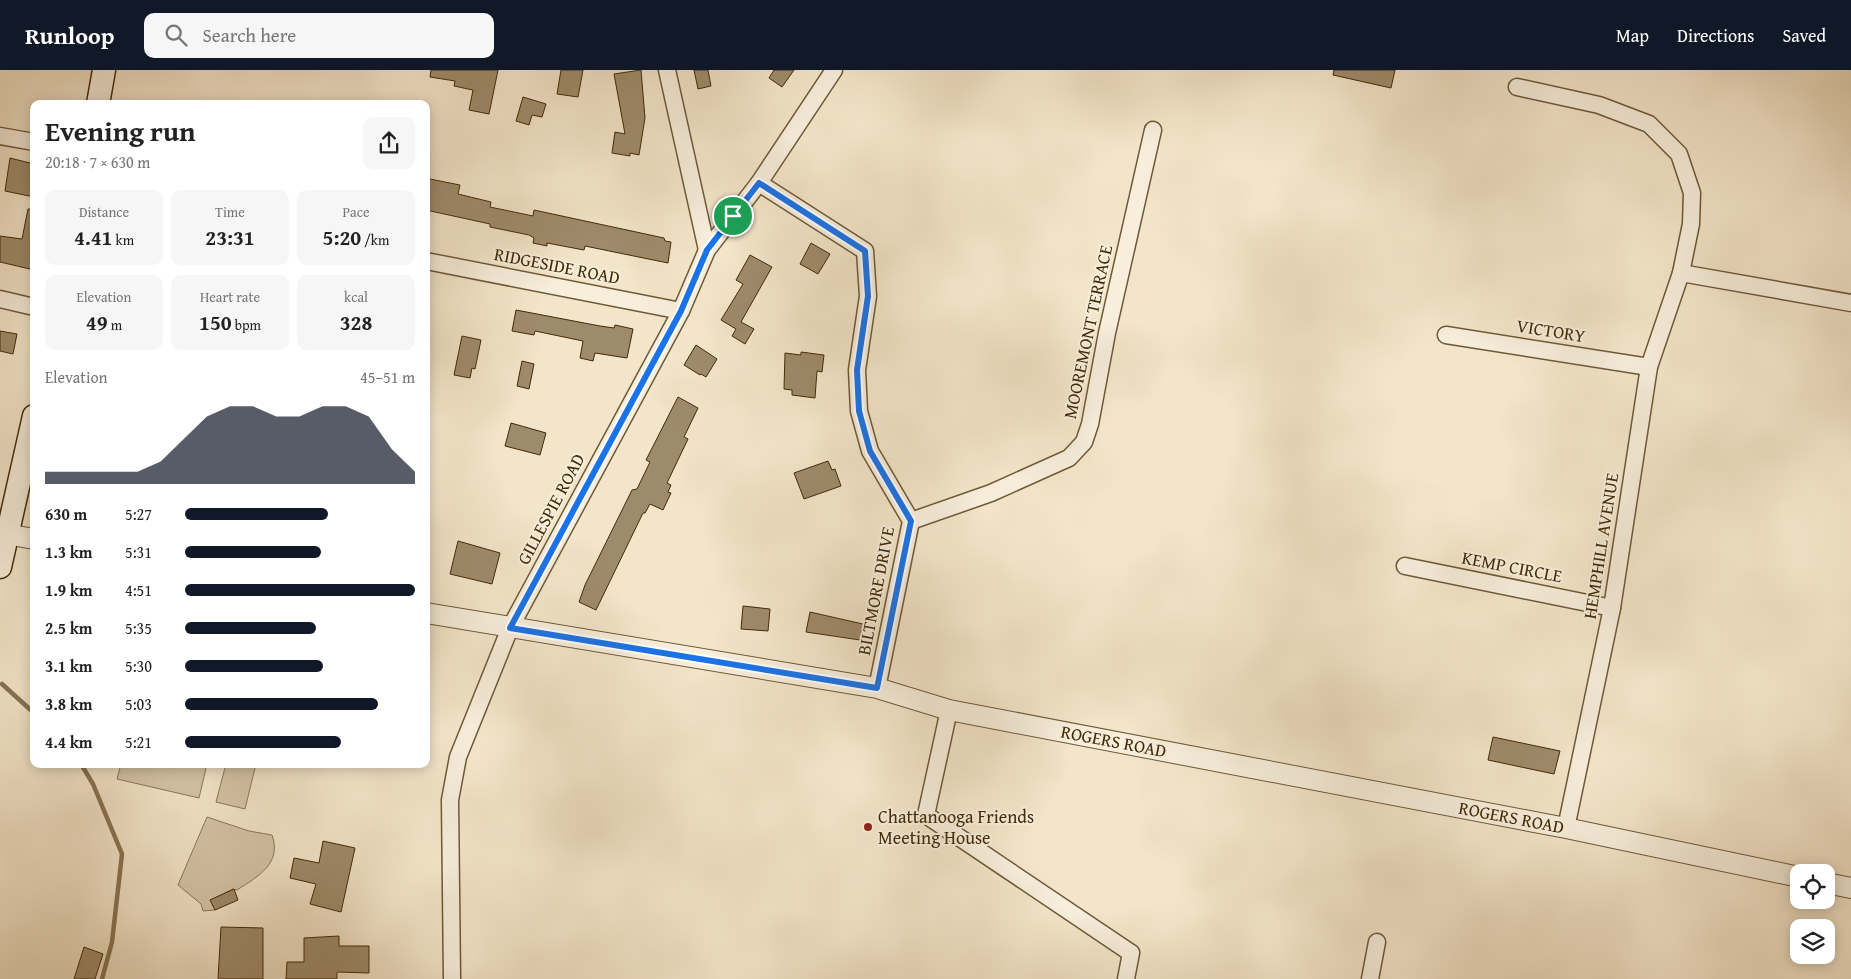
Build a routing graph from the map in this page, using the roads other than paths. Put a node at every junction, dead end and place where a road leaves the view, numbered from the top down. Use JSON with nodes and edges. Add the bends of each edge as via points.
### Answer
{"nodes":[{"id":1,"x":104,"y":70,"type":"edge"},
{"id":2,"x":667,"y":70,"type":"edge"},
{"id":3,"x":834,"y":70,"type":"edge"},
{"id":4,"x":1517,"y":87,"type":"dead end"},
{"id":5,"x":99,"y":100,"type":"edge"},
{"id":6,"x":1153,"y":130,"type":"dead end"},
{"id":7,"x":0,"y":136,"type":"edge"},
{"id":8,"x":30,"y":141,"type":"edge"},
{"id":9,"x":759,"y":183,"type":"junction"},
{"id":10,"x":707,"y":250,"type":"junction"},
{"id":11,"x":430,"y":262,"type":"edge"},
{"id":12,"x":1681,"y":273,"type":"junction"},
{"id":13,"x":0,"y":299,"type":"edge"},
{"id":14,"x":1851,"y":303,"type":"edge"},
{"id":15,"x":30,"y":305,"type":"edge"},
{"id":16,"x":681,"y":311,"type":"junction"},
{"id":17,"x":1446,"y":335,"type":"dead end"},
{"id":18,"x":1649,"y":367,"type":"junction"},
{"id":19,"x":30,"y":431,"type":"edge"},
{"id":20,"x":911,"y":521,"type":"junction"},
{"id":21,"x":3,"y":533,"type":"edge"},
{"id":22,"x":30,"y":538,"type":"edge"},
{"id":23,"x":1405,"y":566,"type":"dead end"},
{"id":24,"x":0,"y":567,"type":"edge"},
{"id":25,"x":1612,"y":608,"type":"junction"},
{"id":26,"x":430,"y":614,"type":"edge"},
{"id":27,"x":510,"y":628,"type":"junction"},
{"id":28,"x":877,"y":688,"type":"junction"},
{"id":29,"x":949,"y":710,"type":"junction"},
{"id":30,"x":1566,"y":828,"type":"junction"},
{"id":31,"x":1790,"y":875,"type":"edge"},
{"id":32,"x":1835,"y":885,"type":"edge"},
{"id":33,"x":1851,"y":888,"type":"edge"},
{"id":34,"x":1377,"y":942,"type":"dead end"},
{"id":35,"x":452,"y":979,"type":"edge"},
{"id":36,"x":1126,"y":979,"type":"edge"},
{"id":37,"x":1370,"y":979,"type":"edge"}],
"edges":[{"from":1,"to":5,"type":"main road"},
{"from":2,"to":10,"type":"street"},
{"from":3,"to":9,"type":"street","name":"GILLESPIE ROAD"},
{"from":4,"to":12,"type":"street","name":"HEMPHILL AVENUE","via":[[1599,105],[1649,124],[1679,154],[1692,193],[1691,224]]},
{"from":6,"to":20,"type":"street","name":"MOOREMONT TERRACE","via":[[1084,442],[1069,458],[991,493]]},
{"from":7,"to":8,"type":"street"},
{"from":9,"to":10,"type":"street","name":"GILLESPIE ROAD"},
{"from":9,"to":20,"type":"street","name":"BILTMORE DRIVE","via":[[865,251],[868,296],[857,370],[859,411],[870,451]]},
{"from":10,"to":16,"type":"street","name":"GILLESPIE ROAD"},
{"from":11,"to":16,"type":"street","name":"RIDGESIDE ROAD"},
{"from":12,"to":14,"type":"street"},
{"from":12,"to":18,"type":"street","name":"HEMPHILL AVENUE"},
{"from":13,"to":15,"type":"street"},
{"from":16,"to":27,"type":"street","name":"GILLESPIE ROAD"},
{"from":17,"to":18,"type":"street","name":"VICTORY"},
{"from":18,"to":25,"type":"street","name":"HEMPHILL AVENUE"},
{"from":19,"to":21,"type":"main road"},
{"from":20,"to":28,"type":"street","name":"BILTMORE DRIVE"},
{"from":21,"to":22,"type":"street"},
{"from":21,"to":24,"type":"main road"},
{"from":23,"to":25,"type":"street","name":"KEMP CIRCLE"},
{"from":25,"to":30,"type":"street","name":"HEMPHILL AVENUE"},
{"from":26,"to":27,"type":"street","name":"ROGERS ROAD"},
{"from":27,"to":28,"type":"street","name":"ROGERS ROAD"},
{"from":27,"to":35,"type":"street","name":"GILLESPIE ROAD","via":[[458,757],[450,800]]},
{"from":28,"to":29,"type":"street","name":"ROGERS ROAD"},
{"from":29,"to":30,"type":"street","name":"ROGERS ROAD"},
{"from":29,"to":36,"type":"street","via":[[926,815],[1131,953]]},
{"from":30,"to":31,"type":"street","name":"ROGERS ROAD"},
{"from":32,"to":33,"type":"street"},
{"from":34,"to":37,"type":"street"}]}
